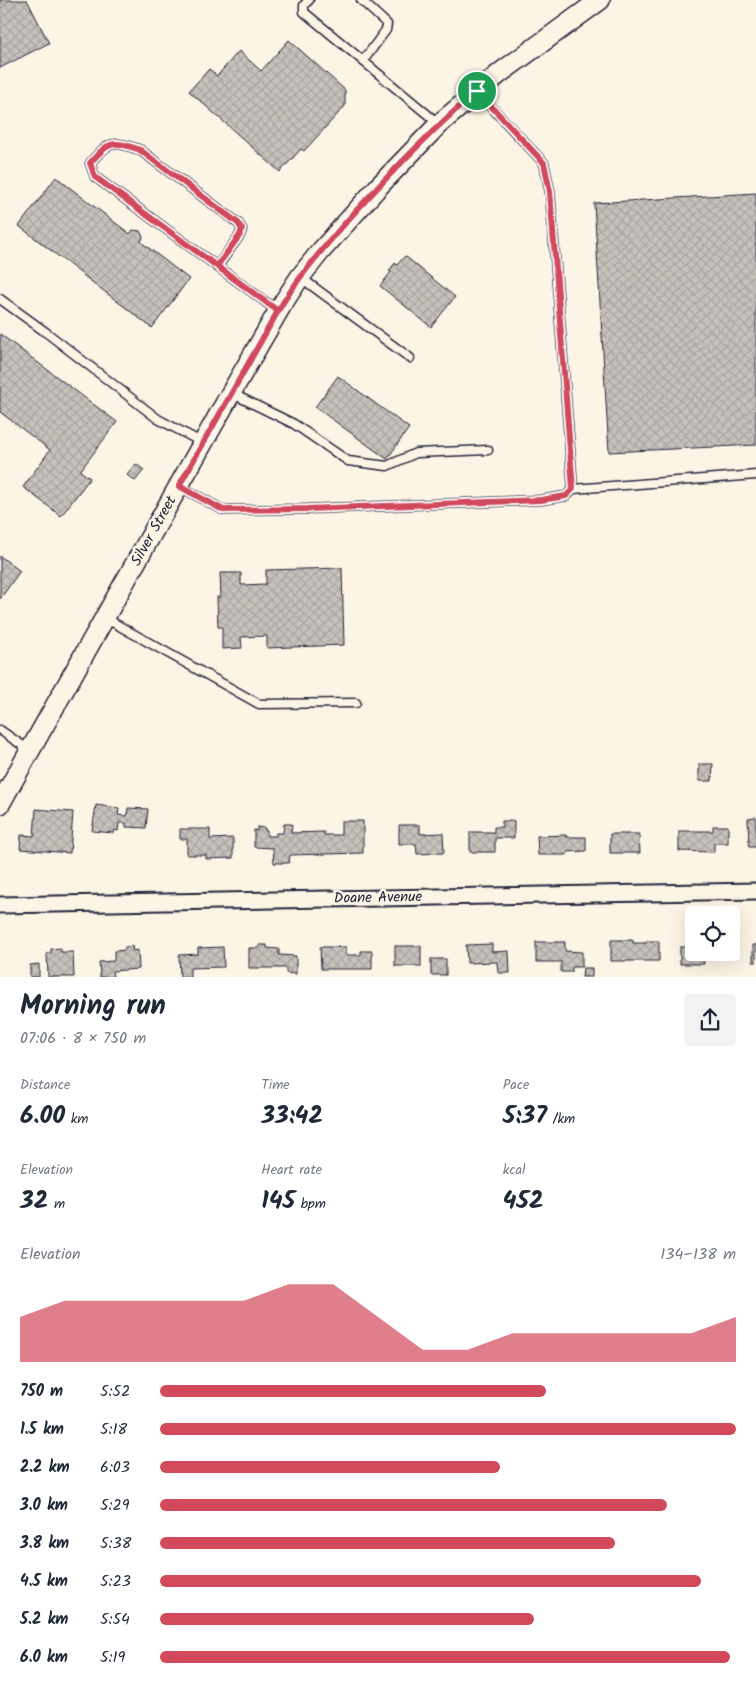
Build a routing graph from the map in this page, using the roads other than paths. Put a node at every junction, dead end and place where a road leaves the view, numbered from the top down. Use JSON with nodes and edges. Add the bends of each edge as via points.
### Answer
{"nodes":[{"id":1,"x":309,"y":0,"type":"edge"},
{"id":2,"x":361,"y":0,"type":"edge"},
{"id":3,"x":600,"y":0,"type":"edge"},
{"id":4,"x":363,"y":61,"type":"junction"},
{"id":5,"x":477,"y":91,"type":"junction"},
{"id":6,"x":439,"y":124,"type":"junction"},
{"id":7,"x":217,"y":266,"type":"junction"},
{"id":8,"x":300,"y":277,"type":"junction"},
{"id":9,"x":0,"y":299,"type":"edge"},
{"id":10,"x":278,"y":311,"type":"junction"},
{"id":11,"x":410,"y":358,"type":"dead end"},
{"id":12,"x":231,"y":393,"type":"junction"},
{"id":13,"x":203,"y":443,"type":"junction"},
{"id":14,"x":488,"y":450,"type":"dead end"},
{"id":15,"x":756,"y":475,"type":"edge"},
{"id":16,"x":179,"y":486,"type":"junction"},
{"id":17,"x":573,"y":489,"type":"junction"},
{"id":18,"x":105,"y":618,"type":"junction"},
{"id":19,"x":356,"y":703,"type":"dead end"},
{"id":20,"x":0,"y":730,"type":"edge"},
{"id":21,"x":30,"y":751,"type":"junction"},
{"id":22,"x":0,"y":804,"type":"edge"},
{"id":23,"x":756,"y":891,"type":"edge"},
{"id":24,"x":0,"y":904,"type":"edge"}],
"edges":[{"from":1,"to":4,"type":"lane","via":[[304,5],[304,12]]},
{"from":2,"to":4,"type":"lane","via":[[387,24]]},
{"from":3,"to":5,"type":"street","name":"Silver Street"},
{"from":4,"to":6,"type":"lane"},
{"from":5,"to":6,"type":"street","name":"Silver Street"},
{"from":5,"to":17,"type":"lane","via":[[544,163],[550,192]]},
{"from":6,"to":8,"type":"street","name":"Silver Street","via":[[379,186]]},
{"from":7,"to":7,"type":"lane","via":[[95,177],[90,163],[112,143],[123,143],[140,150],[238,223],[242,229],[240,235]]},
{"from":7,"to":10,"type":"lane"},
{"from":8,"to":10,"type":"street","name":"Silver Street"},
{"from":8,"to":11,"type":"lane"},
{"from":9,"to":13,"type":"lane","via":[[158,419]]},
{"from":10,"to":12,"type":"street","name":"Silver Street"},
{"from":12,"to":13,"type":"street","name":"Silver Street"},
{"from":12,"to":14,"type":"lane","via":[[294,424],[348,461],[388,466],[416,453]]},
{"from":13,"to":16,"type":"street","name":"Silver Street"},
{"from":15,"to":17,"type":"lane"},
{"from":16,"to":17,"type":"lane","via":[[223,510],[541,500],[566,496]]},
{"from":16,"to":18,"type":"street","name":"Silver Street"},
{"from":18,"to":19,"type":"lane","via":[[259,704]]},
{"from":18,"to":21,"type":"street","name":"Silver Street"},
{"from":20,"to":21,"type":"lane"},
{"from":21,"to":22,"type":"street","name":"Silver Street"},
{"from":23,"to":24,"type":"street","name":"Doane Avenue"}]}
